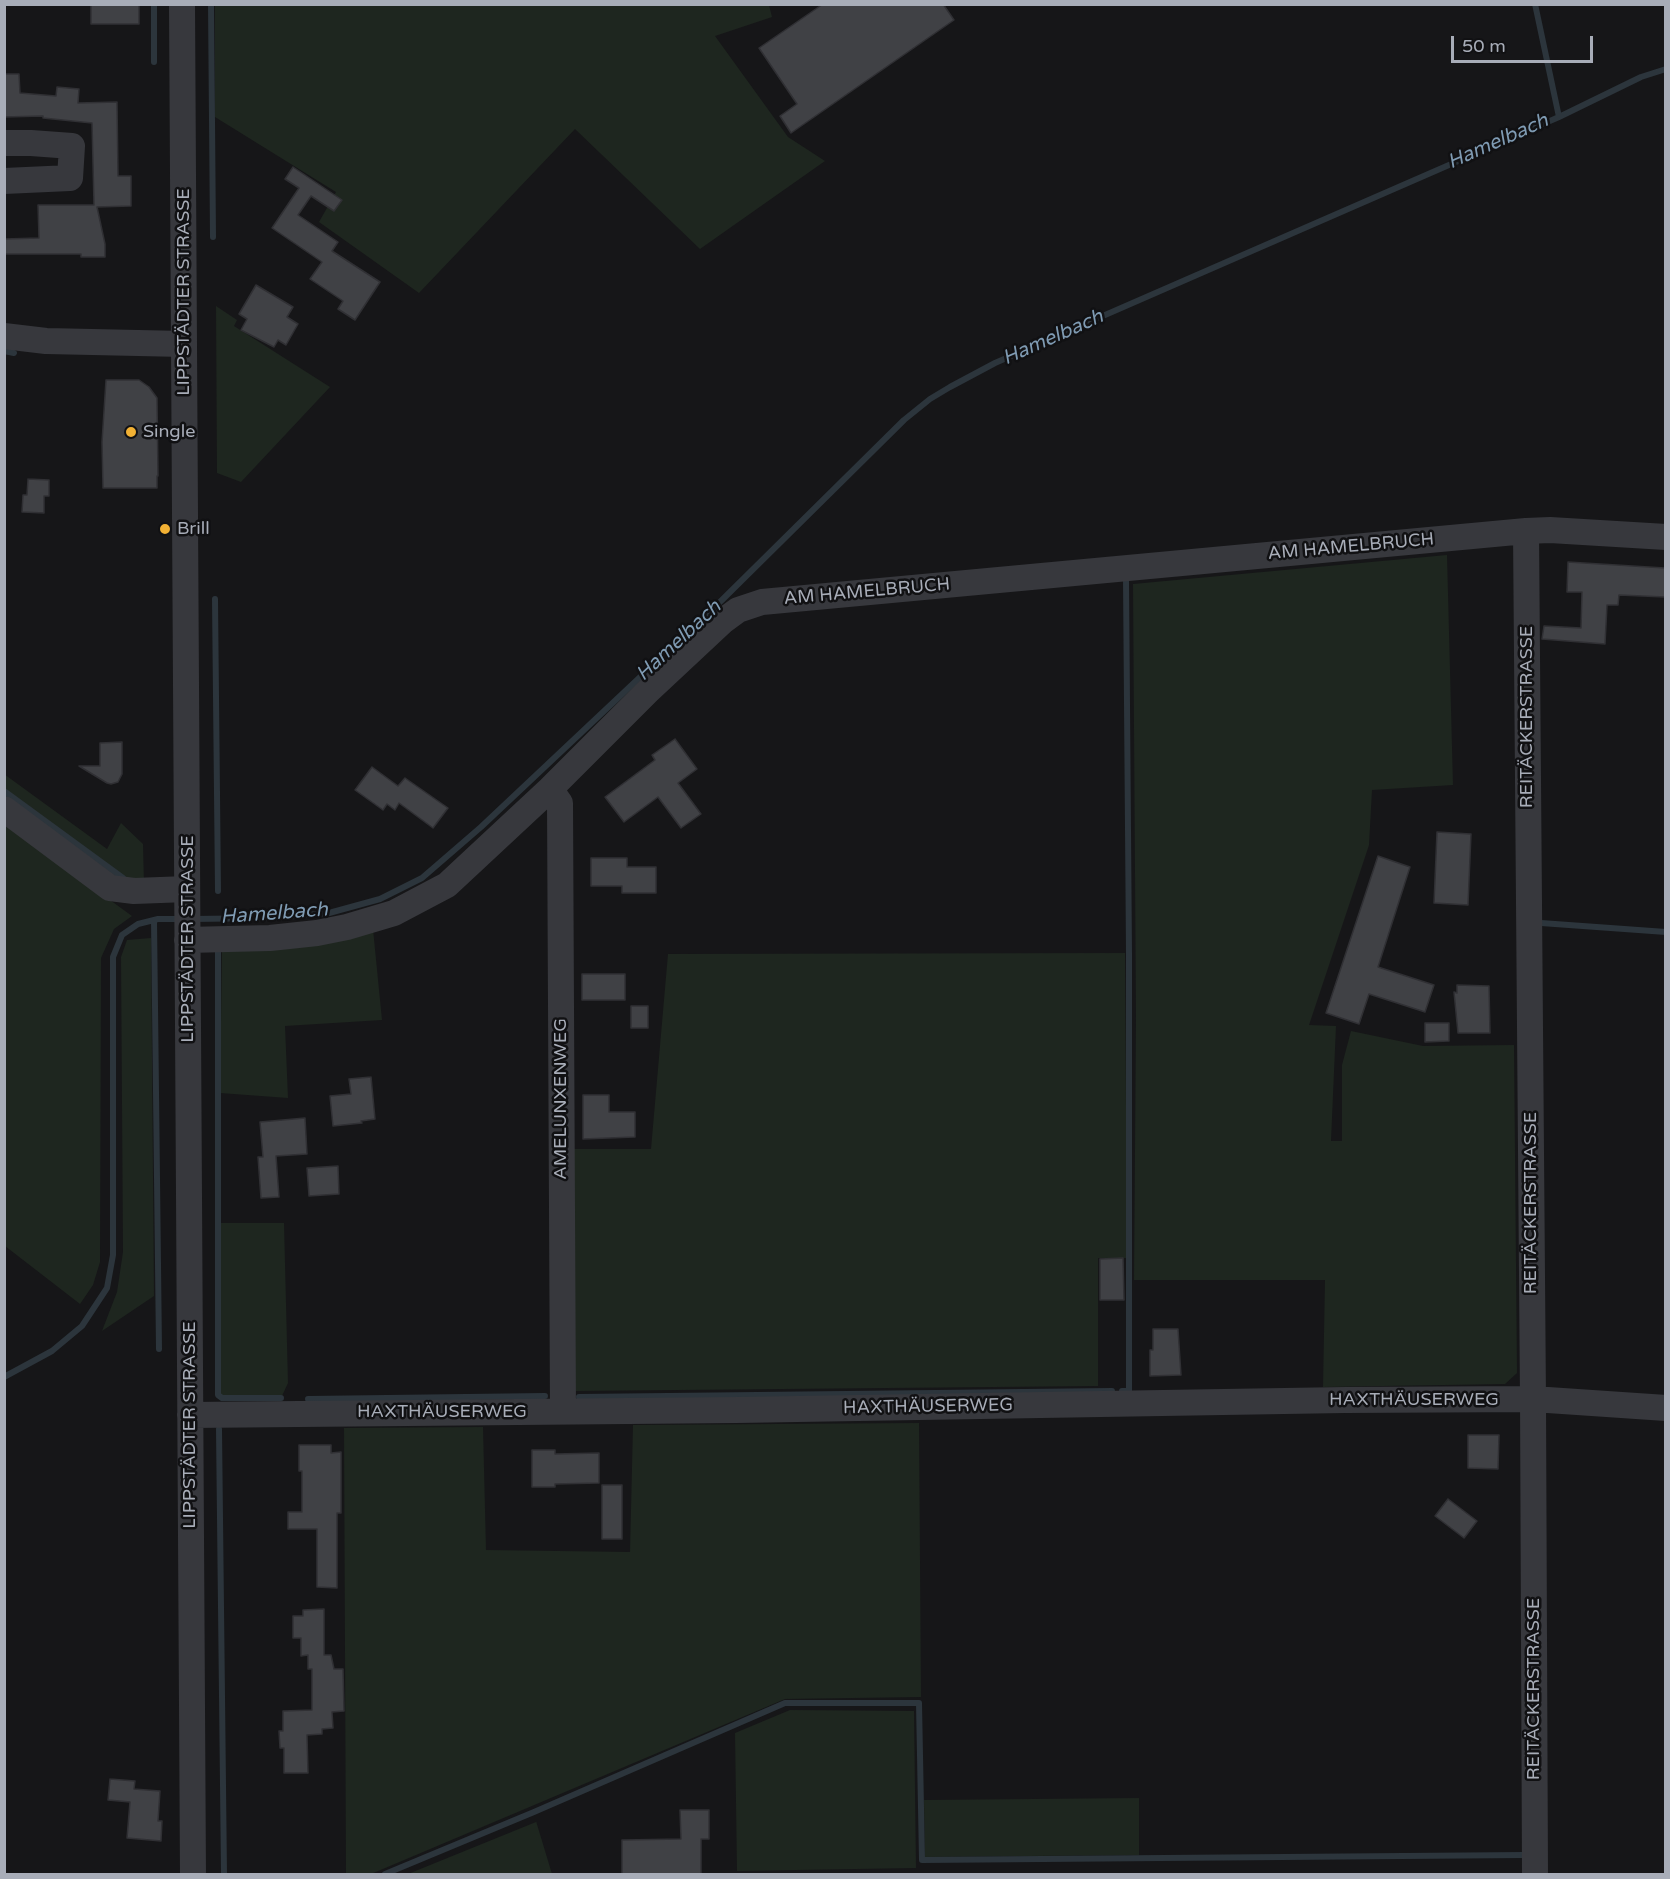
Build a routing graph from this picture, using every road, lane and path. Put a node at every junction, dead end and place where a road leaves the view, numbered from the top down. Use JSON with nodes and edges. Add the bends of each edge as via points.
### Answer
{"nodes":[{"id":1,"x":182,"y":4,"type":"edge"},
{"id":2,"x":4,"y":143,"type":"edge"},
{"id":3,"x":4,"y":181,"type":"edge"},
{"id":4,"x":4,"y":336,"type":"edge"},
{"id":5,"x":184,"y":344,"type":"junction"},
{"id":6,"x":1526,"y":531,"type":"junction"},
{"id":7,"x":1665,"y":537,"type":"edge"},
{"id":8,"x":550,"y":789,"type":"junction"},
{"id":9,"x":4,"y":809,"type":"edge"},
{"id":10,"x":187,"y":897,"type":"junction"},
{"id":11,"x":187,"y":938,"type":"junction"},
{"id":12,"x":1533,"y":1399,"type":"junction"},
{"id":13,"x":1665,"y":1408,"type":"edge"},
{"id":14,"x":563,"y":1411,"type":"junction"},
{"id":15,"x":190,"y":1415,"type":"junction"},
{"id":16,"x":193,"y":1875,"type":"edge"},
{"id":17,"x":1535,"y":1875,"type":"edge"}],
"edges":[{"from":1,"to":5,"type":"street","name":"LIPPSTÄDTER STRASSE"},
{"from":2,"to":3,"type":"street","via":[[72,146],[70,178]]},
{"from":4,"to":5,"type":"street","via":[[46,341]]},
{"from":5,"to":10,"type":"street","name":"LIPPSTÄDTER STRASSE"},
{"from":6,"to":7,"type":"street","name":"AM HAMELBRUCH"},
{"from":6,"to":8,"type":"street","name":"AM HAMELBRUCH","via":[[762,602],[738,610],[723,621]]},
{"from":6,"to":12,"type":"street","name":"REITÄCKERSTRASSE"},
{"from":8,"to":11,"type":"street","name":"AM HAMELBRUCH","via":[[447,885],[394,913],[317,933],[270,938]]},
{"from":8,"to":14,"type":"street","name":"AMELUNXENWEG","via":[[560,803]]},
{"from":9,"to":10,"type":"street","via":[[110,888]]},
{"from":10,"to":11,"type":"street","name":"LIPPSTÄDTER STRASSE"},
{"from":11,"to":15,"type":"street","name":"LIPPSTÄDTER STRASSE"},
{"from":12,"to":13,"type":"street","name":"HAXTHÄUSERWEG"},
{"from":12,"to":14,"type":"street","name":"HAXTHÄUSERWEG"},
{"from":12,"to":17,"type":"street","name":"REITÄCKERSTRASSE"},
{"from":14,"to":15,"type":"street","name":"HAXTHÄUSERWEG"},
{"from":15,"to":16,"type":"street","name":"LIPPSTÄDTER STRASSE"}]}
